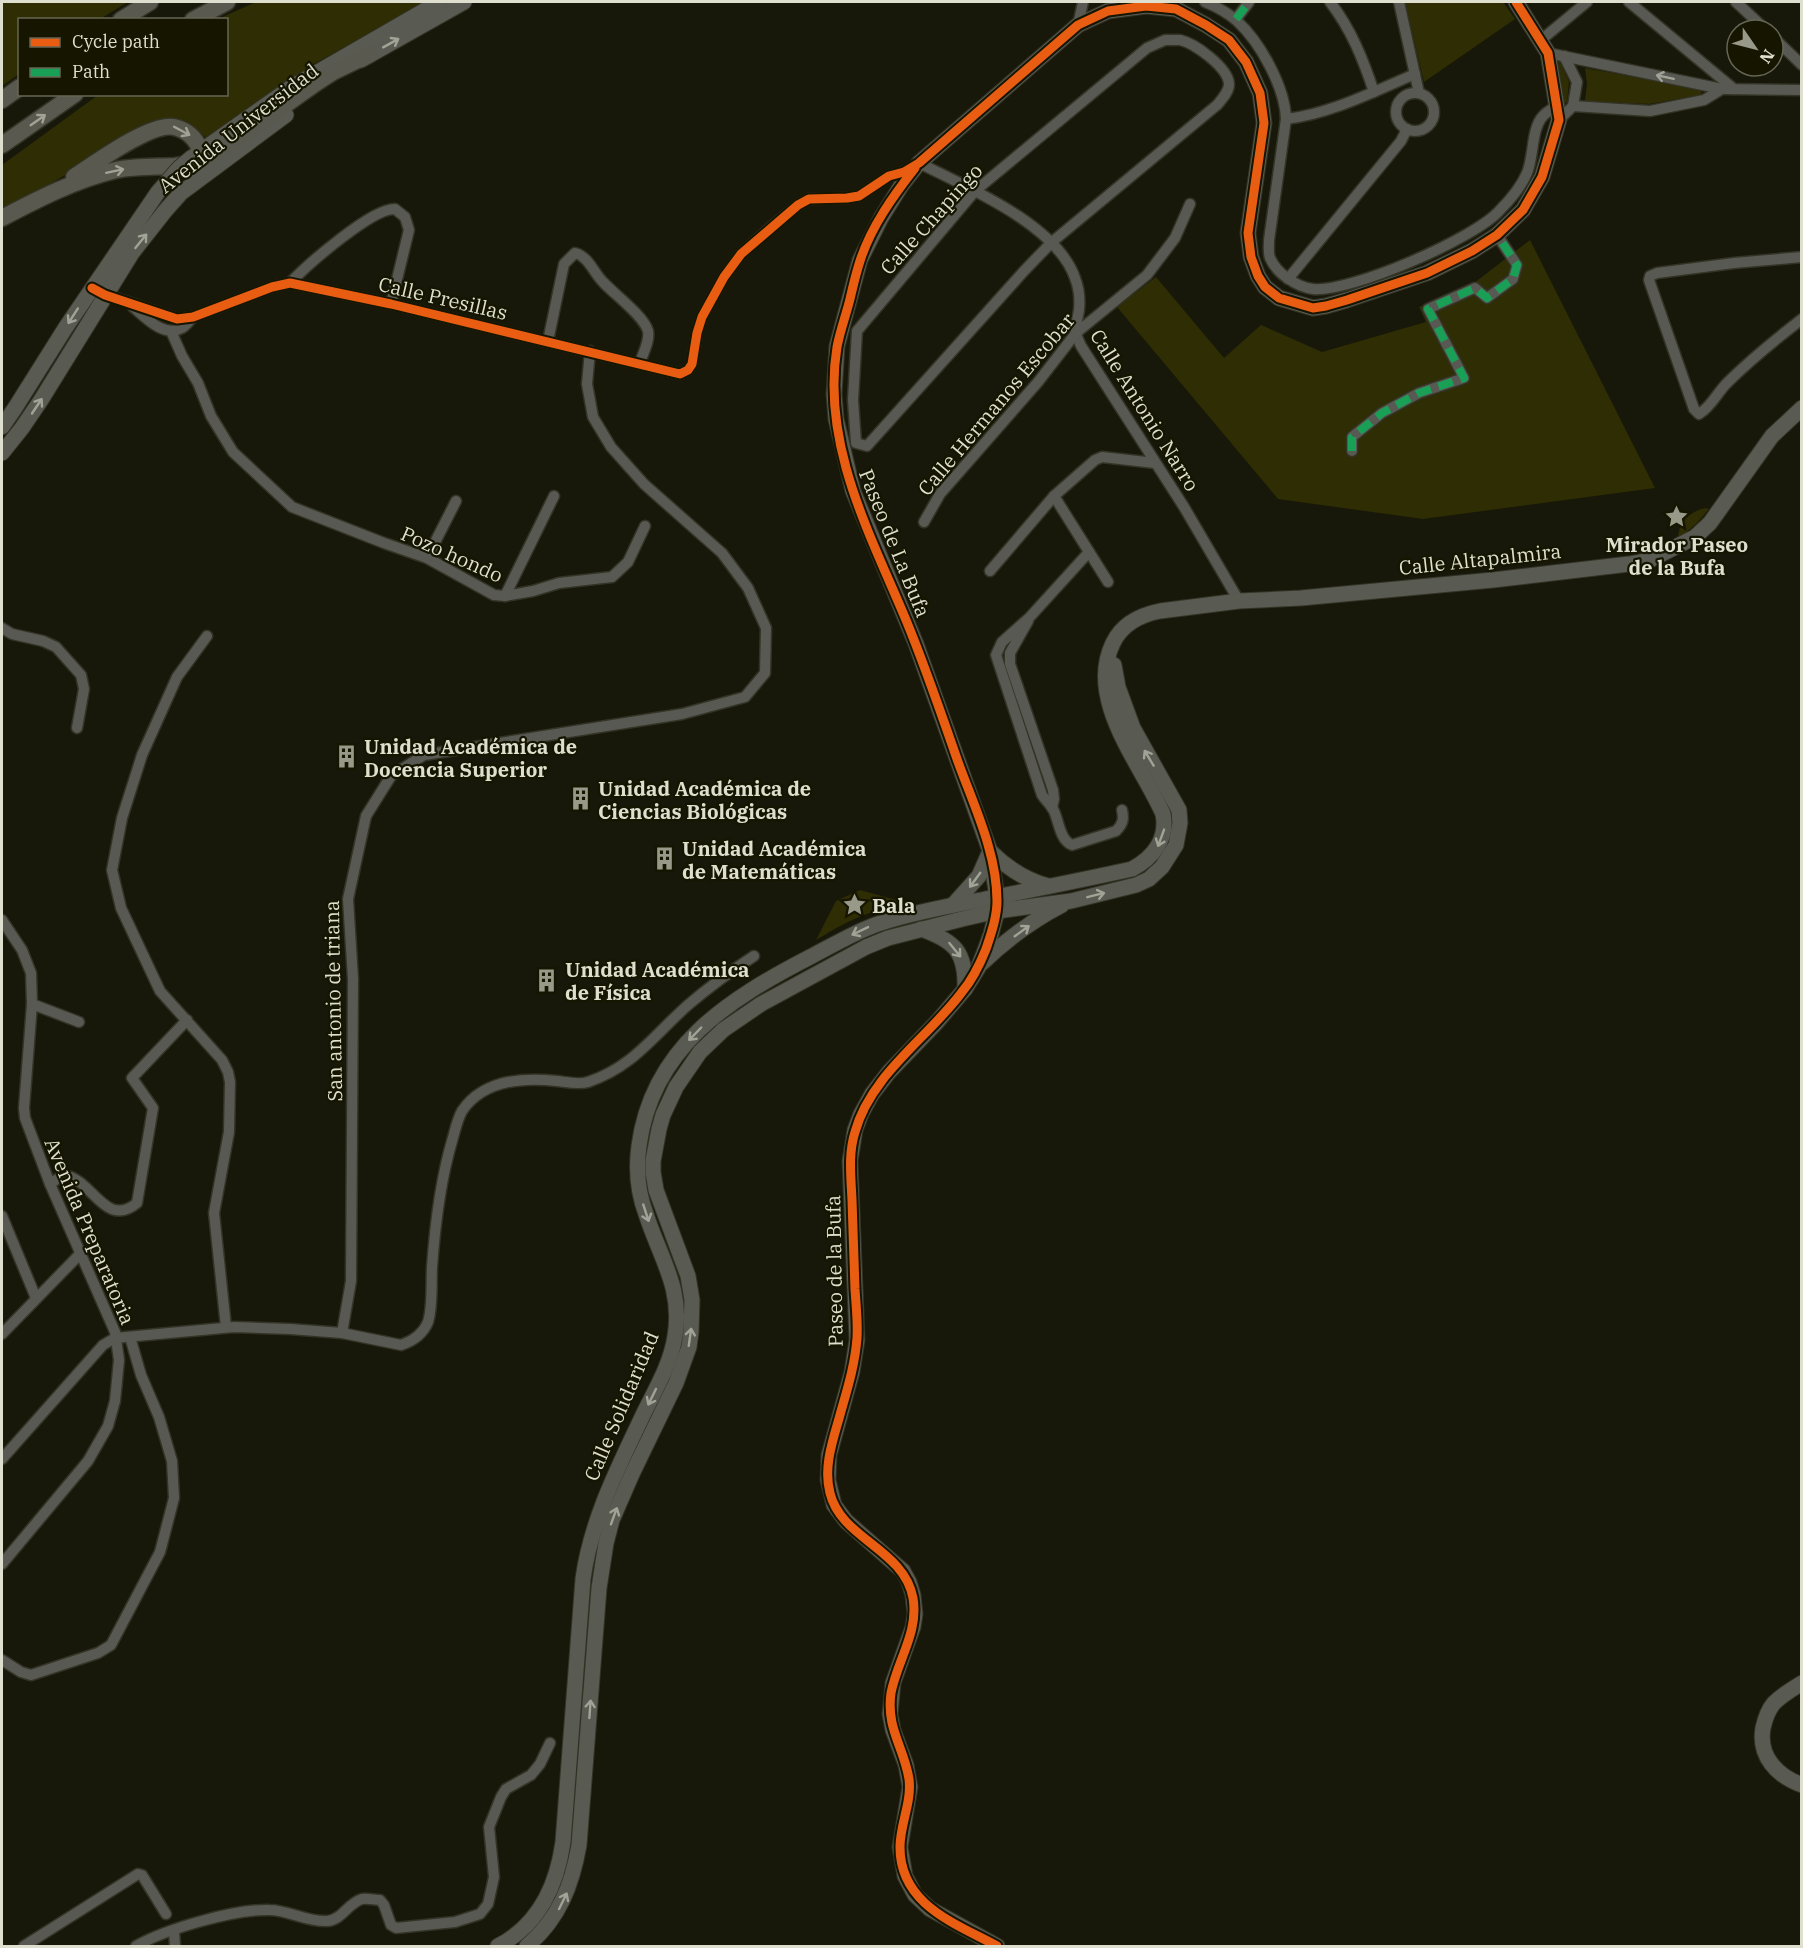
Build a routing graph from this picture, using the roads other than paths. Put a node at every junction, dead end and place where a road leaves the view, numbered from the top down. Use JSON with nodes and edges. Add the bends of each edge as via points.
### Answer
{"nodes":[{"id":1,"x":150,"y":2,"type":"edge"},
{"id":2,"x":227,"y":2,"type":"edge"},
{"id":3,"x":439,"y":2,"type":"edge"},
{"id":4,"x":464,"y":2,"type":"edge"},
{"id":5,"x":1083,"y":2,"type":"edge"},
{"id":6,"x":1204,"y":2,"type":"edge"},
{"id":7,"x":1249,"y":2,"type":"edge"},
{"id":8,"x":1330,"y":2,"type":"edge"},
{"id":9,"x":1399,"y":2,"type":"edge"},
{"id":10,"x":1516,"y":2,"type":"edge"},
{"id":11,"x":1587,"y":2,"type":"edge"},
{"id":12,"x":1629,"y":2,"type":"edge"},
{"id":13,"x":1736,"y":2,"type":"edge"},
{"id":14,"x":125,"y":18,"type":"edge"},
{"id":15,"x":197,"y":18,"type":"edge"},
{"id":16,"x":1753,"y":18,"type":"edge"},
{"id":17,"x":1236,"y":19,"type":"junction"},
{"id":18,"x":1078,"y":25,"type":"junction"},
{"id":19,"x":1544,"y":47,"type":"junction"},
{"id":20,"x":1785,"y":49,"type":"edge"},
{"id":21,"x":370,"y":54,"type":"junction"},
{"id":22,"x":1564,"y":56,"type":"junction"},
{"id":23,"x":1802,"y":65,"type":"edge"},
{"id":24,"x":1415,"y":74,"type":"junction"},
{"id":25,"x":18,"y":88,"type":"edge"},
{"id":26,"x":1722,"y":89,"type":"junction"},
{"id":27,"x":1734,"y":89,"type":"junction"},
{"id":28,"x":1802,"y":90,"type":"edge"},
{"id":29,"x":1374,"y":92,"type":"junction"},
{"id":30,"x":1419,"y":93,"type":"junction"},
{"id":31,"x":72,"y":96,"type":"edge"},
{"id":32,"x":2,"y":100,"type":"edge"},
{"id":33,"x":1573,"y":106,"type":"junction"},
{"id":34,"x":1558,"y":112,"type":"junction"},
{"id":35,"x":1286,"y":119,"type":"junction"},
{"id":36,"x":1407,"y":129,"type":"junction"},
{"id":37,"x":2,"y":145,"type":"edge"},
{"id":38,"x":202,"y":151,"type":"junction"},
{"id":39,"x":919,"y":163,"type":"junction"},
{"id":40,"x":975,"y":191,"type":"junction"},
{"id":41,"x":40,"y":198,"type":"junction"},
{"id":42,"x":1190,"y":204,"type":"dead end"},
{"id":43,"x":2,"y":218,"type":"edge"},
{"id":44,"x":1497,"y":236,"type":"junction"},
{"id":45,"x":1052,"y":242,"type":"junction"},
{"id":46,"x":1802,"y":257,"type":"edge"},
{"id":47,"x":1288,"y":279,"type":"junction"},
{"id":48,"x":290,"y":283,"type":"junction"},
{"id":49,"x":98,"y":291,"type":"junction"},
{"id":50,"x":128,"y":303,"type":"junction"},
{"id":51,"x":391,"y":304,"type":"junction"},
{"id":52,"x":193,"y":317,"type":"junction"},
{"id":53,"x":1802,"y":319,"type":"edge"},
{"id":54,"x":171,"y":331,"type":"junction"},
{"id":55,"x":1076,"y":333,"type":"junction"},
{"id":56,"x":548,"y":341,"type":"junction"},
{"id":57,"x":590,"y":351,"type":"junction"},
{"id":58,"x":640,"y":363,"type":"junction"},
{"id":59,"x":1802,"y":408,"type":"edge"},
{"id":60,"x":2,"y":427,"type":"edge"},
{"id":61,"x":1352,"y":451,"type":"dead end"},
{"id":62,"x":2,"y":453,"type":"edge"},
{"id":63,"x":1155,"y":463,"type":"junction"},
{"id":64,"x":554,"y":496,"type":"dead end"},
{"id":65,"x":1054,"y":496,"type":"junction"},
{"id":66,"x":456,"y":501,"type":"dead end"},
{"id":67,"x":924,"y":522,"type":"dead end"},
{"id":68,"x":645,"y":526,"type":"dead end"},
{"id":69,"x":1089,"y":552,"type":"junction"},
{"id":70,"x":427,"y":558,"type":"junction"},
{"id":71,"x":990,"y":571,"type":"dead end"},
{"id":72,"x":1108,"y":582,"type":"dead end"},
{"id":73,"x":505,"y":596,"type":"junction"},
{"id":74,"x":1239,"y":601,"type":"junction"},
{"id":75,"x":2,"y":628,"type":"edge"},
{"id":76,"x":207,"y":636,"type":"dead end"},
{"id":77,"x":1111,"y":647,"type":"junction"},
{"id":78,"x":77,"y":728,"type":"dead end"},
{"id":79,"x":1122,"y":810,"type":"dead end"},
{"id":80,"x":990,"y":851,"type":"junction"},
{"id":81,"x":994,"y":872,"type":"joint"},
{"id":82,"x":1048,"y":886,"type":"junction"},
{"id":83,"x":1071,"y":901,"type":"junction"},
{"id":84,"x":997,"y":904,"type":"junction"},
{"id":85,"x":953,"y":905,"type":"junction"},
{"id":86,"x":2,"y":920,"type":"edge"},
{"id":87,"x":921,"y":929,"type":"junction"},
{"id":88,"x":754,"y":956,"type":"dead end"},
{"id":89,"x":978,"y":968,"type":"junction"},
{"id":90,"x":965,"y":989,"type":"junction"},
{"id":91,"x":32,"y":1004,"type":"junction"},
{"id":92,"x":187,"y":1020,"type":"junction"},
{"id":93,"x":79,"y":1022,"type":"dead end"},
{"id":94,"x":50,"y":1184,"type":"junction"},
{"id":95,"x":2,"y":1216,"type":"edge"},
{"id":96,"x":80,"y":1254,"type":"junction"},
{"id":97,"x":36,"y":1298,"type":"junction"},
{"id":98,"x":226,"y":1328,"type":"junction"},
{"id":99,"x":342,"y":1333,"type":"junction"},
{"id":100,"x":2,"y":1334,"type":"edge"},
{"id":101,"x":130,"y":1337,"type":"junction"},
{"id":102,"x":115,"y":1338,"type":"junction"},
{"id":103,"x":2,"y":1459,"type":"edge"},
{"id":104,"x":2,"y":1564,"type":"edge"},
{"id":105,"x":2,"y":1660,"type":"edge"},
{"id":106,"x":1802,"y":1683,"type":"edge"},
{"id":107,"x":550,"y":1743,"type":"dead end"},
{"id":108,"x":1802,"y":1785,"type":"edge"},
{"id":109,"x":166,"y":1914,"type":"dead end"},
{"id":110,"x":174,"y":1930,"type":"junction"},
{"id":111,"x":24,"y":1947,"type":"edge"},
{"id":112,"x":136,"y":1947,"type":"edge"},
{"id":113,"x":176,"y":1947,"type":"edge"},
{"id":114,"x":498,"y":1947,"type":"edge"},
{"id":115,"x":527,"y":1947,"type":"edge"},
{"id":116,"x":997,"y":1947,"type":"edge"}],
"edges":[{"from":1,"to":14,"type":"main road"},
{"from":2,"to":15,"type":"main road"},
{"from":3,"to":38,"type":"main road","name":"Avenida Universidad","via":[[290,88]]},
{"from":21,"to":4,"type":"main road","name":"Avenida Universidad","one_way":true},
{"from":5,"to":18,"type":"street"},
{"from":6,"to":17,"type":"street"},
{"from":7,"to":17,"type":"street"},
{"from":8,"to":29,"type":"street","via":[[1361,52]]},
{"from":9,"to":24,"type":"street"},
{"from":10,"to":19,"type":"main road"},
{"from":11,"to":19,"type":"street"},
{"from":12,"to":27,"type":"street"},
{"from":13,"to":16,"type":"street"},
{"from":17,"to":35,"type":"street","via":[[1263,53],[1278,83]]},
{"from":18,"to":39,"type":"main road","name":"Paseo de La Bufa"},
{"from":18,"to":44,"type":"main road","name":"Paseo de La Bufa","via":[[1108,11],[1146,6],[1176,9],[1228,40],[1246,62],[1260,93],[1264,123],[1248,233],[1251,257],[1265,287],[1279,298],[1313,308],[1326,306],[1426,273]]},
{"from":19,"to":22,"type":"street"},
{"from":19,"to":34,"type":"main road"},
{"from":20,"to":23,"type":"street"},
{"from":41,"to":21,"type":"main road","one_way":true,"via":[[118,170],[177,165],[212,156],[315,83]]},
{"from":49,"to":21,"type":"main road","name":"Avenida Universidad","one_way":true,"via":[[182,194]]},
{"from":26,"to":22,"type":"street","one_way":true},
{"from":22,"to":33,"type":"street","via":[[1577,82]]},
{"from":24,"to":29,"type":"street"},
{"from":24,"to":30,"type":"street"},
{"from":25,"to":32,"type":"main road"},
{"from":26,"to":27,"type":"street"},
{"from":26,"to":33,"type":"street","via":[[1704,100],[1650,111]]},
{"from":27,"to":28,"type":"street"},
{"from":29,"to":35,"type":"street","via":[[1305,117]]},
{"from":30,"to":36,"type":"street","via":[[1403,97],[1396,108],[1398,120]]},
{"from":30,"to":36,"type":"street","via":[[1430,101],[1432,118],[1425,128]]},
{"from":37,"to":31,"type":"main road","one_way":true},
{"from":33,"to":34,"type":"street"},
{"from":34,"to":44,"type":"main road","name":"Paseo de La Bufa","via":[[1549,158],[1536,189],[1523,210]]},
{"from":34,"to":47,"type":"street","via":[[1543,116],[1537,125],[1527,173],[1519,187],[1496,216],[1474,232],[1409,263],[1353,283],[1319,290]]},
{"from":35,"to":47,"type":"street","via":[[1269,256]]},
{"from":36,"to":47,"type":"street"},
{"from":41,"to":38,"type":"main road","one_way":true,"via":[[124,145],[162,127],[184,131]]},
{"from":38,"to":49,"type":"main road","name":"Avenida Universidad","bridge":true,"via":[[179,168],[158,192]]},
{"from":39,"to":40,"type":"street","name":"Calle Antonio Narro"},
{"from":39,"to":58,"type":"street","name":"Calle Presillas","via":[[889,176],[860,196],[809,199],[798,205],[741,254],[724,277],[702,317],[688,370],[680,374]]},
{"from":39,"to":80,"type":"main road","name":"Paseo de La Bufa","via":[[880,218],[860,260],[837,346],[836,419],[853,491],[916,644]]},
{"from":40,"to":45,"type":"street","name":"Calle Antonio Narro"},
{"from":40,"to":45,"type":"street","name":"Calle Chapingo","via":[[1146,48],[1165,40],[1181,40],[1199,48],[1224,71],[1229,83],[1217,105]]},
{"from":40,"to":45,"type":"street","name":"Calle Chapingo","via":[[857,331],[853,400],[856,443],[867,447]]},
{"from":41,"to":43,"type":"main road"},
{"from":42,"to":55,"type":"street","name":"Calle Hermanos Escobar","via":[[1175,238],[1147,275]]},
{"from":44,"to":61,"type":"street","via":[[1517,265],[1513,279],[1487,298],[1475,288],[1428,309],[1464,378],[1419,393],[1382,413],[1352,437]]},
{"from":45,"to":55,"type":"street","name":"Calle Antonio Narro","via":[[1076,279]]},
{"from":46,"to":53,"type":"street","via":[[1657,273],[1649,280],[1699,414],[1751,360]]},
{"from":48,"to":51,"type":"street","name":"Calle Presillas"},
{"from":48,"to":51,"type":"street","via":[[309,263],[349,234],[380,213],[395,209],[405,217],[409,230]]},
{"from":48,"to":52,"type":"street","name":"Calle Presillas"},
{"from":49,"to":50,"type":"street"},
{"from":49,"to":60,"type":"main road","name":"Avenida Universidad","one_way":true},
{"from":62,"to":49,"type":"main road","name":"Avenida Universidad","one_way":true,"via":[[41,400]]},
{"from":50,"to":52,"type":"street","via":[[177,319]]},
{"from":50,"to":54,"type":"street","via":[[150,321]]},
{"from":51,"to":56,"type":"street","name":"Calle Presillas"},
{"from":52,"to":54,"type":"street","via":[[182,328]]},
{"from":54,"to":70,"type":"street","name":"Pozo hondo","via":[[211,416],[233,452],[292,507]]},
{"from":55,"to":63,"type":"street","name":"Calle Antonio Narro"},
{"from":55,"to":67,"type":"street","name":"Calle Hermanos Escobar","via":[[940,494]]},
{"from":56,"to":57,"type":"street","name":"Calle Presillas"},
{"from":56,"to":58,"type":"street","via":[[564,264],[575,253],[582,254],[647,329]]},
{"from":57,"to":58,"type":"street","name":"Calle Presillas"},
{"from":57,"to":99,"type":"street","name":"San antonio de triana","via":[[586,384],[593,417],[611,447],[644,484],[722,553],[748,588],[766,628],[765,673],[745,697],[682,714],[424,755],[391,776],[366,816],[348,899],[353,979],[351,1281]]},
{"from":59,"to":74,"type":"main road","name":"Calle Altapalmira","via":[[1772,436],[1710,523],[1695,537],[1650,560],[1493,580]]},
{"from":63,"to":65,"type":"street","via":[[1102,457]]},
{"from":63,"to":74,"type":"street","name":"Calle Antonio Narro"},
{"from":64,"to":73,"type":"street"},
{"from":65,"to":69,"type":"street"},
{"from":65,"to":71,"type":"street"},
{"from":66,"to":70,"type":"street"},
{"from":68,"to":73,"type":"street","name":"Pozo hondo","via":[[628,562],[612,577],[559,583]]},
{"from":69,"to":72,"type":"street"},
{"from":69,"to":79,"type":"street","via":[[1029,618],[1010,653],[1010,664],[1053,790],[1053,808],[1064,839],[1072,845],[1116,831],[1124,818]]},
{"from":70,"to":73,"type":"street","name":"Pozo hondo","via":[[494,595]]},
{"from":74,"to":77,"type":"main road","name":"Calle Altapalmira","via":[[1148,613],[1128,624]]},
{"from":75,"to":78,"type":"street","via":[[56,647],[81,675],[84,689]]},
{"from":76,"to":92,"type":"street","via":[[177,677],[141,755],[122,818],[112,870],[121,908],[152,976],[160,991]]},
{"from":77,"to":82,"type":"main road","one_way":true,"via":[[1106,671],[1109,702],[1124,741],[1163,814],[1162,838],[1150,857],[1132,869]]},
{"from":83,"to":77,"type":"main road","one_way":true,"via":[[1149,879],[1171,854],[1179,830],[1177,804],[1123,705]]},
{"from":80,"to":81,"type":"main road","name":"Paseo de La Bufa"},
{"from":80,"to":82,"type":"main road","via":[[1017,873]]},
{"from":80,"to":85,"type":"main road","one_way":true,"via":[[979,876]]},
{"from":81,"to":84,"type":"main road","name":"Paseo de la Bufa"},
{"from":82,"to":84,"type":"main road"},
{"from":83,"to":84,"type":"main road"},
{"from":89,"to":83,"type":"main road","one_way":true,"via":[[1047,913]]},
{"from":84,"to":85,"type":"main road","name":"Calle Solidaridad"},
{"from":84,"to":87,"type":"main road","name":"Calle Solidaridad"},
{"from":84,"to":89,"type":"main road","name":"Paseo de la Bufa"},
{"from":85,"to":114,"type":"main road","name":"Calle Solidaridad","one_way":true,"via":[[865,928],[750,991],[697,1030],[658,1085],[643,1127],[638,1164],[645,1213],[674,1287],[678,1311],[675,1339],[658,1385],[611,1482],[590,1540],[583,1579],[559,1869],[549,1895],[531,1921]]},
{"from":86,"to":91,"type":"street","name":"Avenida Preparatoria","via":[[28,963]]},
{"from":87,"to":90,"type":"main road","one_way":true,"via":[[940,936],[961,956]]},
{"from":115,"to":87,"type":"main road","name":"Calle Solidaridad","one_way":true,"via":[[563,1902],[577,1860],[599,1588],[612,1520],[689,1347],[691,1294],[653,1172],[663,1115],[688,1069],[723,1030],[761,1004],[848,956],[888,938]]},
{"from":88,"to":99,"type":"street","via":[[687,1006],[612,1074],[585,1084],[548,1080],[501,1082],[469,1102],[461,1113],[443,1173],[428,1322],[417,1337],[401,1345]]},
{"from":89,"to":90,"type":"main road","name":"Paseo de la Bufa"},
{"from":90,"to":116,"type":"main road","name":"Paseo de la Bufa","via":[[889,1072],[855,1130],[850,1161],[857,1340],[829,1455],[828,1480],[834,1505],[846,1521],[903,1571],[914,1603],[913,1627],[893,1683],[890,1714],[910,1787],[900,1847],[905,1876],[915,1895],[930,1909]]},
{"from":91,"to":93,"type":"street"},
{"from":91,"to":94,"type":"street","name":"Avenida Preparatoria","via":[[25,1118]]},
{"from":92,"to":94,"type":"street","via":[[132,1078],[153,1108],[137,1203],[116,1211],[74,1178],[63,1175]]},
{"from":92,"to":98,"type":"street","via":[[222,1060],[230,1082],[229,1132],[214,1213]]},
{"from":94,"to":96,"type":"street","name":"Avenida Preparatoria"},
{"from":95,"to":97,"type":"street"},
{"from":96,"to":97,"type":"street"},
{"from":96,"to":102,"type":"street","name":"Avenida Preparatoria","via":[[116,1332]]},
{"from":97,"to":100,"type":"street"},
{"from":98,"to":99,"type":"street"},
{"from":98,"to":101,"type":"street"},
{"from":101,"to":102,"type":"street"},
{"from":101,"to":105,"type":"street","name":"Avenida Preparatoria","via":[[172,1461],[174,1498],[160,1552],[111,1645],[31,1676]]},
{"from":102,"to":103,"type":"street","via":[[103,1345]]},
{"from":102,"to":104,"type":"street","name":"Avenida Preparatoria","via":[[119,1360],[108,1426],[88,1461]]},
{"from":106,"to":108,"type":"main road","via":[[1770,1708],[1762,1734],[1770,1763],[1781,1775]]},
{"from":107,"to":110,"type":"street","via":[[531,1775],[506,1789],[501,1797],[489,1827],[494,1877],[488,1904],[480,1914],[455,1922],[396,1928],[380,1900],[363,1899],[329,1921],[269,1910],[229,1915]]},
{"from":109,"to":111,"type":"street","via":[[138,1874]]},
{"from":110,"to":112,"type":"street"},
{"from":110,"to":113,"type":"street"}]}
